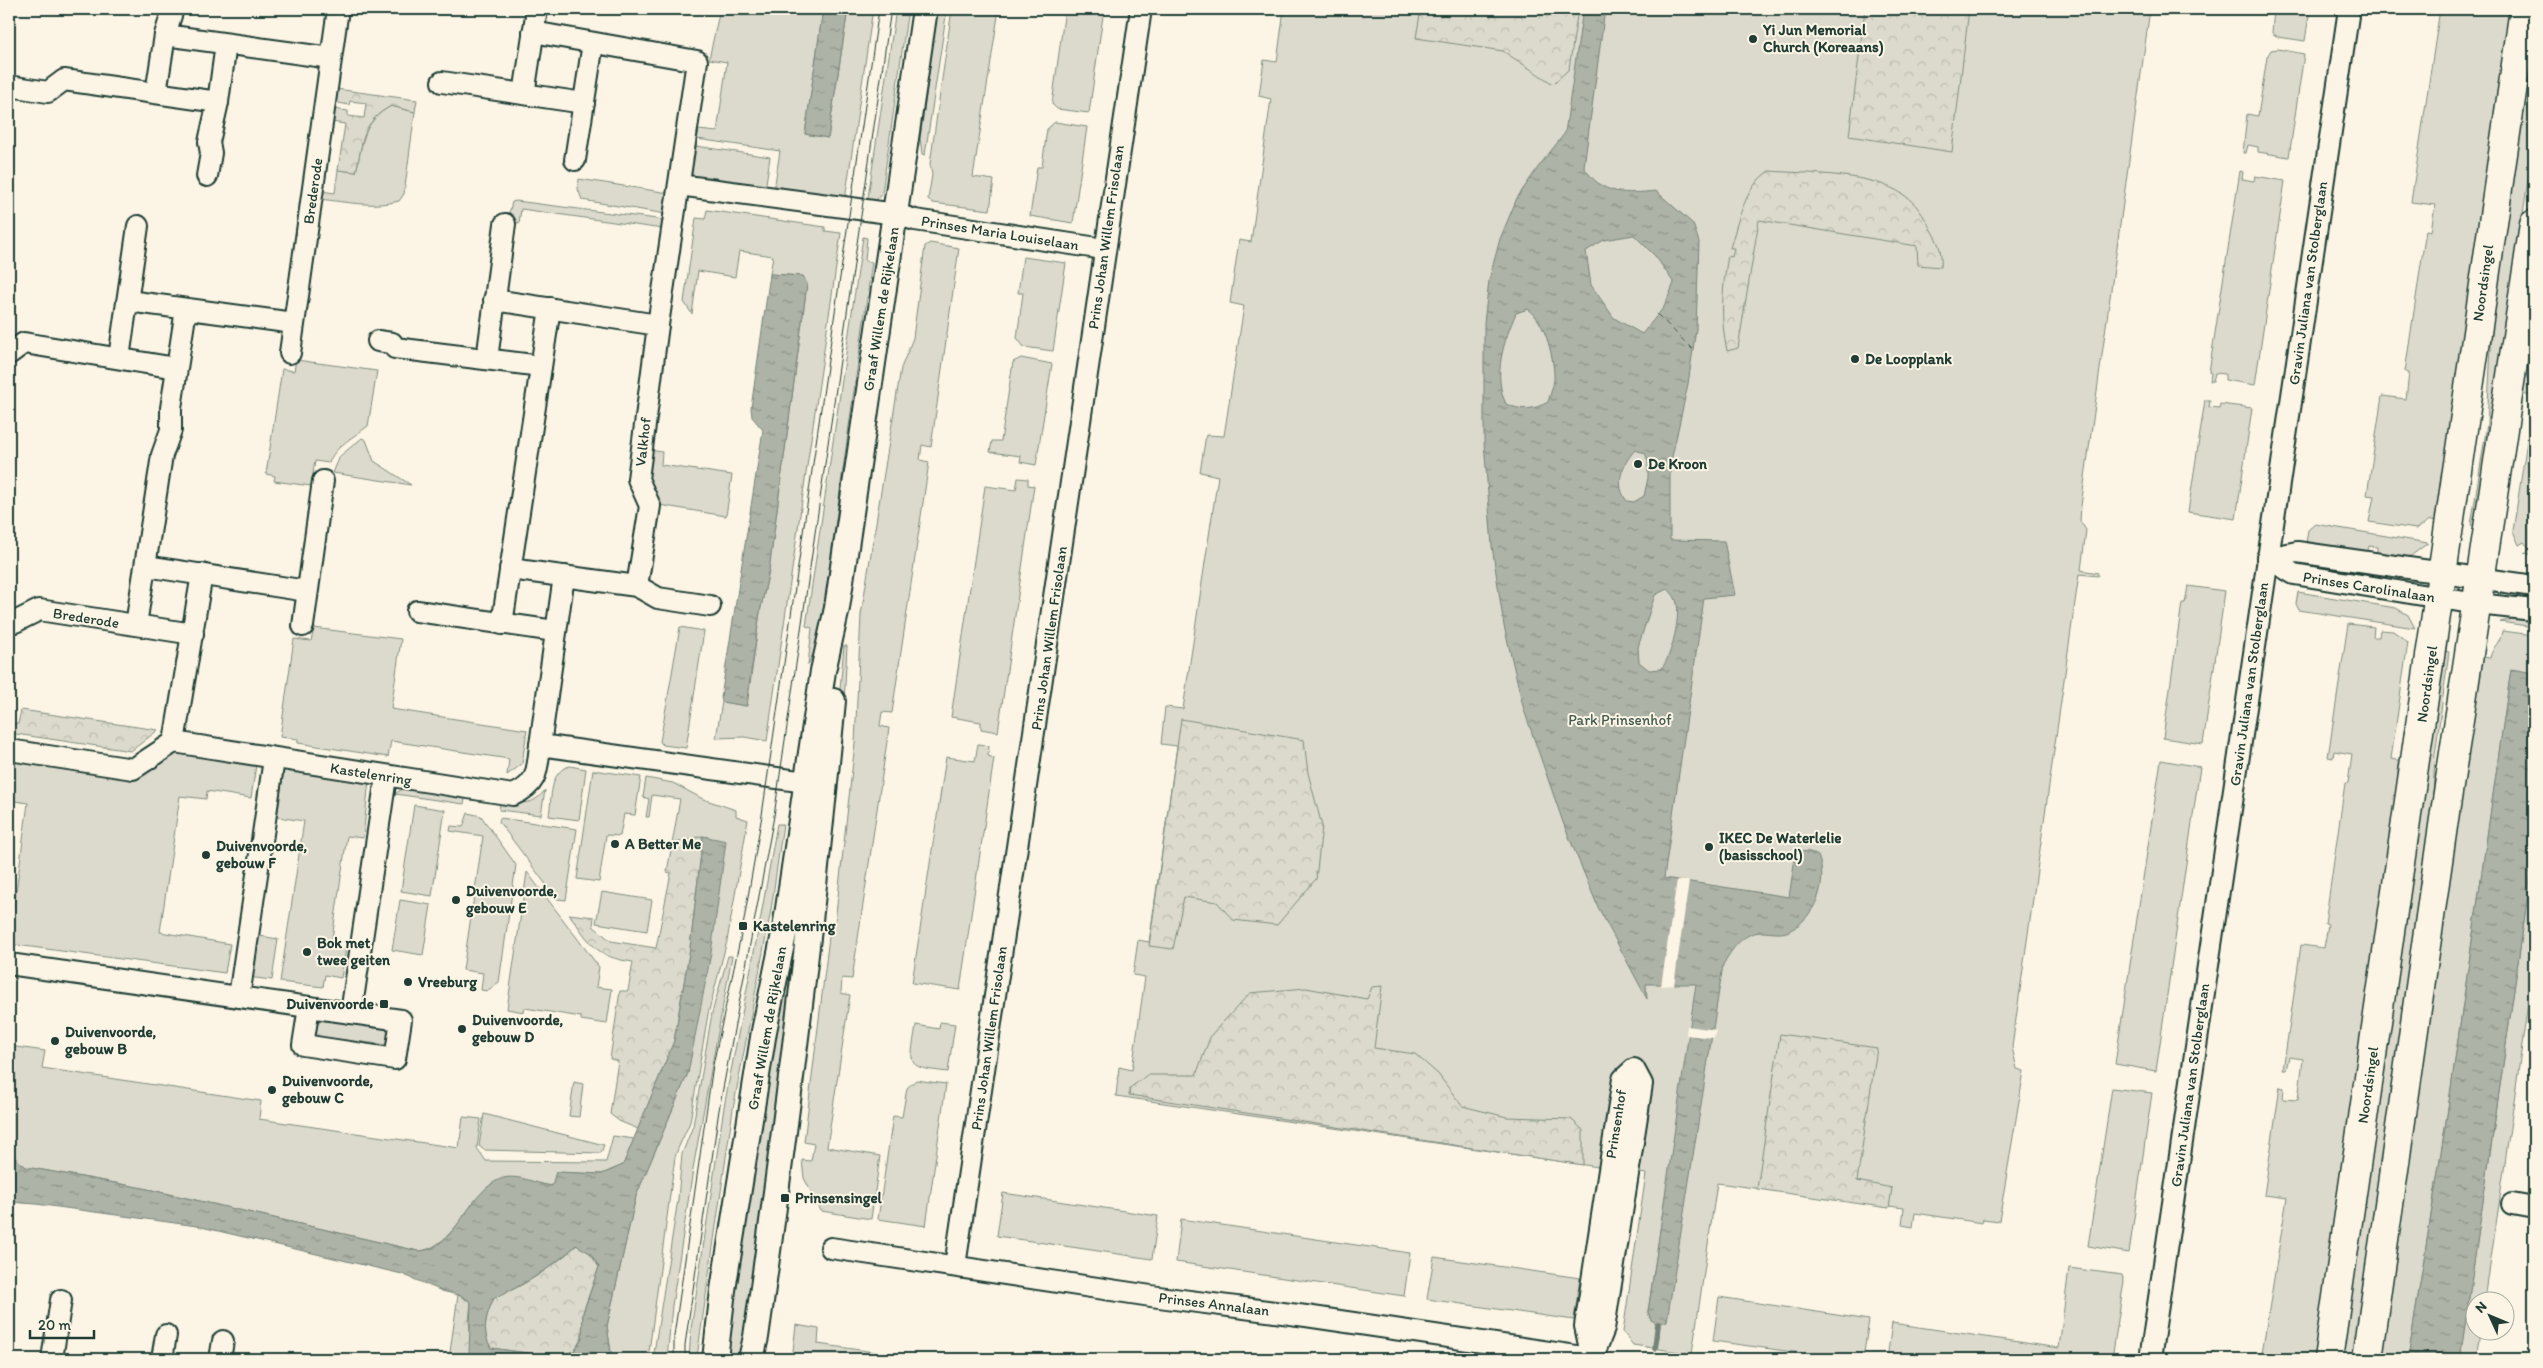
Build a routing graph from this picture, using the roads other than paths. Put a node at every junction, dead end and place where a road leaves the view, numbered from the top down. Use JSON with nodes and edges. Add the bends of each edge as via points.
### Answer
{"nodes":[{"id":1,"x":173,"y":9,"type":"edge"},
{"id":2,"x":338,"y":9,"type":"edge"},
{"id":3,"x":537,"y":9,"type":"edge"},
{"id":4,"x":925,"y":9,"type":"edge"},
{"id":5,"x":1141,"y":9,"type":"edge"},
{"id":6,"x":2349,"y":9,"type":"edge"},
{"id":7,"x":2524,"y":9,"type":"edge"},
{"id":8,"x":533,"y":32,"type":"junction"},
{"id":9,"x":164,"y":35,"type":"junction"},
{"id":10,"x":593,"y":42,"type":"junction"},
{"id":11,"x":226,"y":44,"type":"junction"},
{"id":12,"x":331,"y":58,"type":"junction"},
{"id":13,"x":442,"y":82,"type":"dead end"},
{"id":14,"x":9,"y":86,"type":"edge"},
{"id":15,"x":156,"y":93,"type":"junction"},
{"id":16,"x":524,"y":94,"type":"junction"},
{"id":17,"x":218,"y":102,"type":"junction"},
{"id":18,"x":584,"y":103,"type":"junction"},
{"id":19,"x":575,"y":160,"type":"dead end"},
{"id":20,"x":207,"y":176,"type":"dead end"},
{"id":21,"x":680,"y":185,"type":"junction"},
{"id":22,"x":896,"y":214,"type":"junction"},
{"id":23,"x":505,"y":224,"type":"dead end"},
{"id":24,"x":2534,"y":224,"type":"edge"},
{"id":25,"x":138,"y":226,"type":"dead end"},
{"id":26,"x":1104,"y":249,"type":"junction"},
{"id":27,"x":494,"y":300,"type":"junction"},
{"id":28,"x":128,"y":301,"type":"junction"},
{"id":29,"x":550,"y":308,"type":"junction"},
{"id":30,"x":186,"y":309,"type":"junction"},
{"id":31,"x":294,"y":323,"type":"junction"},
{"id":32,"x":658,"y":325,"type":"junction"},
{"id":33,"x":378,"y":342,"type":"dead end"},
{"id":34,"x":290,"y":353,"type":"dead end"},
{"id":35,"x":9,"y":354,"type":"edge"},
{"id":36,"x":118,"y":358,"type":"junction"},
{"id":37,"x":487,"y":360,"type":"junction"},
{"id":38,"x":541,"y":366,"type":"junction"},
{"id":39,"x":176,"y":368,"type":"junction"},
{"id":40,"x":323,"y":481,"type":"dead end"},
{"id":41,"x":2267,"y":558,"type":"junction"},
{"id":42,"x":146,"y":566,"type":"junction"},
{"id":43,"x":510,"y":569,"type":"junction"},
{"id":44,"x":202,"y":574,"type":"junction"},
{"id":45,"x":564,"y":576,"type":"junction"},
{"id":46,"x":637,"y":586,"type":"junction"},
{"id":47,"x":2441,"y":586,"type":"junction"},
{"id":48,"x":2534,"y":586,"type":"edge"},
{"id":49,"x":307,"y":591,"type":"junction"},
{"id":50,"x":2479,"y":592,"type":"junction"},
{"id":51,"x":710,"y":606,"type":"dead end"},
{"id":52,"x":2534,"y":610,"type":"edge"},
{"id":53,"x":417,"y":611,"type":"dead end"},
{"id":54,"x":9,"y":621,"type":"edge"},
{"id":55,"x":502,"y":624,"type":"junction"},
{"id":56,"x":136,"y":625,"type":"junction"},
{"id":57,"x":303,"y":626,"type":"dead end"},
{"id":58,"x":555,"y":631,"type":"junction"},
{"id":59,"x":193,"y":634,"type":"junction"},
{"id":60,"x":174,"y":742,"type":"junction"},
{"id":61,"x":540,"y":745,"type":"junction"},
{"id":62,"x":9,"y":750,"type":"edge"},
{"id":63,"x":274,"y":759,"type":"junction"},
{"id":64,"x":386,"y":777,"type":"junction"},
{"id":65,"x":815,"y":784,"type":"junction"},
{"id":66,"x":9,"y":964,"type":"edge"},
{"id":67,"x":238,"y":997,"type":"junction"},
{"id":68,"x":309,"y":1007,"type":"junction"},
{"id":69,"x":352,"y":1013,"type":"junction"},
{"id":70,"x":2512,"y":1204,"type":"dead end"},
{"id":71,"x":2534,"y":1208,"type":"edge"},
{"id":72,"x":831,"y":1248,"type":"dead end"},
{"id":73,"x":955,"y":1266,"type":"junction"},
{"id":74,"x":61,"y":1300,"type":"dead end"},
{"id":75,"x":166,"y":1335,"type":"dead end"},
{"id":76,"x":52,"y":1359,"type":"edge"},
{"id":77,"x":162,"y":1359,"type":"edge"},
{"id":78,"x":715,"y":1359,"type":"edge"},
{"id":79,"x":751,"y":1359,"type":"edge"},
{"id":80,"x":1592,"y":1359,"type":"edge"},
{"id":81,"x":1597,"y":1359,"type":"edge"},
{"id":82,"x":2150,"y":1359,"type":"edge"},
{"id":83,"x":2328,"y":1359,"type":"edge"},
{"id":84,"x":2367,"y":1359,"type":"edge"}],
"edges":[{"from":1,"to":9,"type":"street"},
{"from":2,"to":12,"type":"street","name":"Brederode"},
{"from":3,"to":8,"type":"street"},
{"from":4,"to":22,"type":"street","name":"Graaf Willem de Rijkelaan"},
{"from":5,"to":26,"type":"street","name":"Prins Johan Willem Frisolaan"},
{"from":6,"to":41,"type":"street","name":"Gravin Juliana van Stolberglaan"},
{"from":7,"to":47,"type":"main road","name":"Noordsingel"},
{"from":8,"to":10,"type":"street","name":"Valkhof"},
{"from":8,"to":16,"type":"street"},
{"from":9,"to":11,"type":"street"},
{"from":9,"to":15,"type":"street"},
{"from":10,"to":18,"type":"street"},
{"from":10,"to":21,"type":"street","name":"Valkhof","via":[[696,61]]},
{"from":11,"to":12,"type":"street"},
{"from":11,"to":17,"type":"street"},
{"from":12,"to":31,"type":"street","name":"Brederode"},
{"from":13,"to":16,"type":"street"},
{"from":14,"to":15,"type":"street","via":[[48,92],[64,80]]},
{"from":15,"to":17,"type":"street"},
{"from":16,"to":18,"type":"street"},
{"from":17,"to":20,"type":"street","via":[[209,142],[211,152]]},
{"from":18,"to":19,"type":"street"},
{"from":21,"to":22,"type":"street"},
{"from":21,"to":32,"type":"street","name":"Valkhof"},
{"from":22,"to":26,"type":"street","name":"Prinses Maria Louiselaan","via":[[915,220]]},
{"from":22,"to":65,"type":"street","name":"Graaf Willem de Rijkelaan","via":[[837,608],[836,673]]},
{"from":23,"to":27,"type":"street"},
{"from":24,"to":50,"type":"main road"},
{"from":25,"to":28,"type":"street"},
{"from":26,"to":73,"type":"street","name":"Prins Johan Willem Frisolaan","via":[[1033,753]]},
{"from":27,"to":29,"type":"street"},
{"from":27,"to":37,"type":"street"},
{"from":28,"to":30,"type":"street"},
{"from":28,"to":36,"type":"street"},
{"from":29,"to":32,"type":"street"},
{"from":29,"to":38,"type":"street"},
{"from":30,"to":31,"type":"street"},
{"from":30,"to":39,"type":"street","name":"Brederode"},
{"from":31,"to":34,"type":"street","name":"Brederode"},
{"from":32,"to":46,"type":"street","name":"Valkhof","via":[[638,479],[650,506]]},
{"from":33,"to":37,"type":"street","via":[[392,343],[395,348]]},
{"from":35,"to":36,"type":"street","via":[[24,343]]},
{"from":36,"to":39,"type":"street"},
{"from":37,"to":38,"type":"street"},
{"from":38,"to":43,"type":"street"},
{"from":39,"to":42,"type":"street","name":"Brederode","via":[[171,430],[162,455]]},
{"from":40,"to":49,"type":"street"},
{"from":41,"to":47,"type":"street","name":"Prinses Carolinalaan","via":[[2294,574]]},
{"from":41,"to":82,"type":"street","name":"Gravin Juliana van Stolberglaan"},
{"from":42,"to":44,"type":"street"},
{"from":42,"to":56,"type":"street","name":"Brederode"},
{"from":43,"to":45,"type":"street"},
{"from":43,"to":55,"type":"street"},
{"from":44,"to":49,"type":"street"},
{"from":44,"to":59,"type":"street"},
{"from":45,"to":46,"type":"street"},
{"from":45,"to":58,"type":"street"},
{"from":46,"to":51,"type":"street","via":[[658,598]]},
{"from":47,"to":50,"type":"street","name":"Prinses Carolinalaan"},
{"from":47,"to":83,"type":"main road","name":"Noordsingel"},
{"from":48,"to":50,"type":"street","name":"Prinses Carolinalaan"},
{"from":49,"to":57,"type":"street"},
{"from":50,"to":52,"type":"street","name":"Prinses Carolinalaan"},
{"from":50,"to":84,"type":"main road"},
{"from":53,"to":55,"type":"street"},
{"from":54,"to":56,"type":"street","name":"Brederode","via":[[15,622],[39,610]]},
{"from":55,"to":58,"type":"street"},
{"from":56,"to":59,"type":"street","name":"Brederode"},
{"from":58,"to":61,"type":"street"},
{"from":59,"to":60,"type":"street"},
{"from":60,"to":62,"type":"street","via":[[133,769]]},
{"from":60,"to":63,"type":"street","name":"Kastelenring"},
{"from":61,"to":64,"type":"street","name":"Kastelenring","via":[[535,778],[526,790],[514,795]]},
{"from":61,"to":65,"type":"street"},
{"from":63,"to":64,"type":"street","name":"Kastelenring"},
{"from":63,"to":67,"type":"street"},
{"from":64,"to":69,"type":"street"},
{"from":65,"to":78,"type":"street","name":"Graaf Willem de Rijkelaan","via":[[764,1031]]},
{"from":65,"to":79,"type":"street","name":"Graaf Willem de Rijkelaan","via":[[777,1187]]},
{"from":66,"to":67,"type":"street"},
{"from":67,"to":68,"type":"street"},
{"from":68,"to":69,"type":"street"},
{"from":68,"to":69,"type":"street","via":[[303,1044],[394,1059],[401,1020]]},
{"from":70,"to":71,"type":"street"},
{"from":72,"to":73,"type":"street","name":"Prinses Annalaan"},
{"from":73,"to":80,"type":"street","name":"Prinses Annalaan"},
{"from":74,"to":76,"type":"street"},
{"from":75,"to":77,"type":"street"},
{"from":80,"to":80,"type":"street","name":"Prinsenhof","via":[[1604,1329],[1642,1084],[1634,1070],[1623,1079],[1585,1326]]},
{"from":80,"to":81,"type":"street","name":"Prinses Annalaan"}]}
